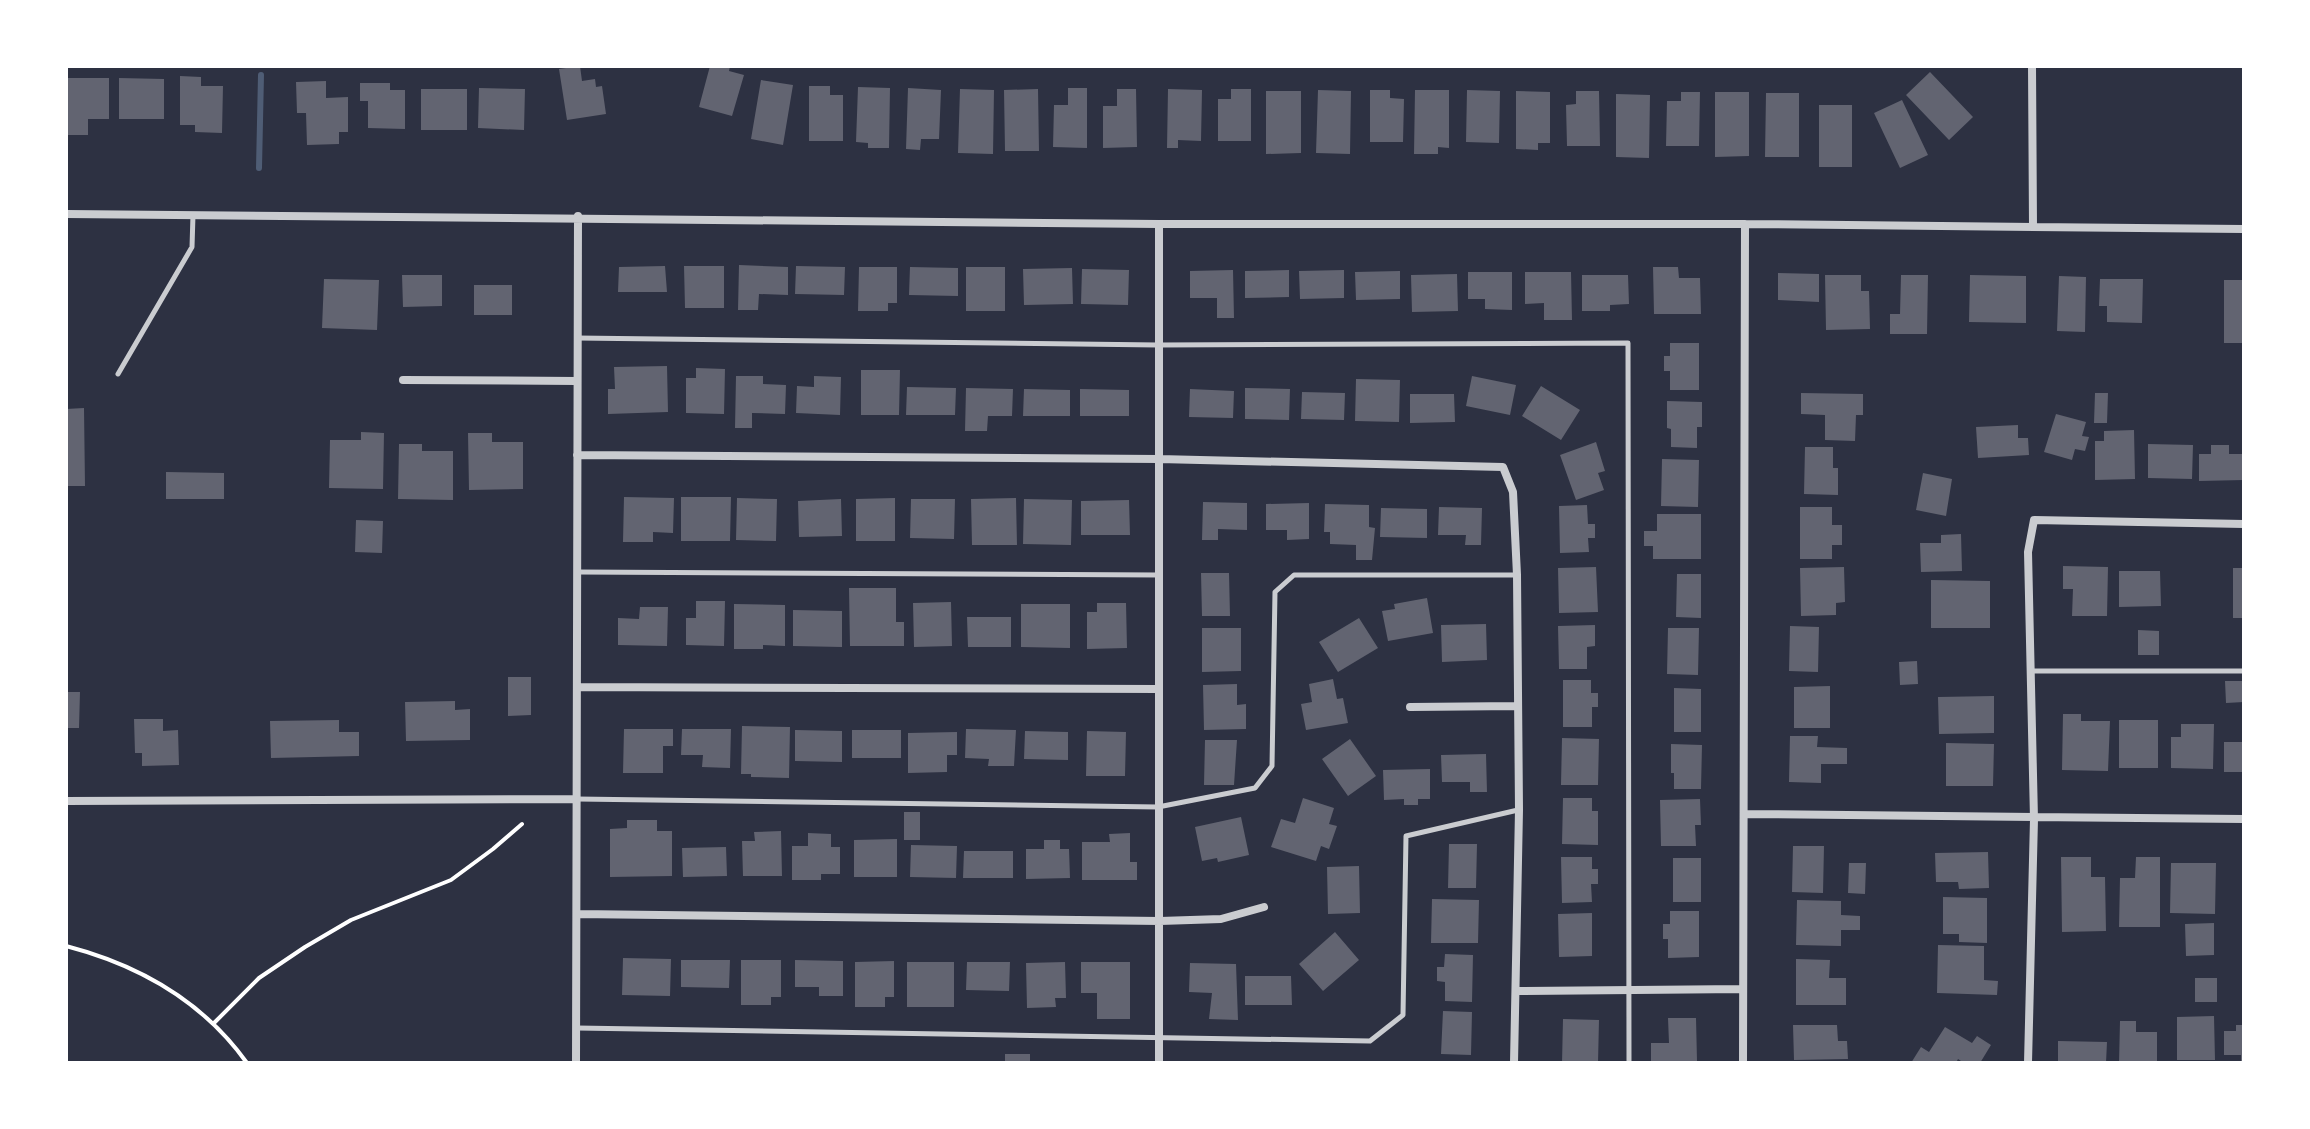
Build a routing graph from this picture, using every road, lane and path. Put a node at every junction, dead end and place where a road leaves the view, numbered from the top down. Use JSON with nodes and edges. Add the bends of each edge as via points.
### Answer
{"nodes":[{"id":1,"x":2032,"y":66,"type":"edge"},
{"id":2,"x":66,"y":214,"type":"edge"},
{"id":3,"x":193,"y":214,"type":"junction"},
{"id":4,"x":578,"y":216,"type":"junction"},
{"id":5,"x":1159,"y":224,"type":"junction"},
{"id":6,"x":1745,"y":224,"type":"junction"},
{"id":7,"x":2033,"y":227,"type":"junction"},
{"id":8,"x":2244,"y":229,"type":"edge"},
{"id":9,"x":577,"y":338,"type":"junction"},
{"id":10,"x":1158,"y":345,"type":"junction"},
{"id":11,"x":118,"y":374,"type":"dead end"},
{"id":12,"x":403,"y":380,"type":"dead end"},
{"id":13,"x":577,"y":381,"type":"junction"},
{"id":14,"x":577,"y":455,"type":"junction"},
{"id":15,"x":1159,"y":459,"type":"junction"},
{"id":16,"x":2244,"y":524,"type":"edge"},
{"id":17,"x":577,"y":572,"type":"junction"},
{"id":18,"x":1159,"y":575,"type":"junction"},
{"id":19,"x":1517,"y":575,"type":"junction"},
{"id":20,"x":2031,"y":671,"type":"junction"},
{"id":21,"x":2244,"y":671,"type":"edge"},
{"id":22,"x":577,"y":687,"type":"junction"},
{"id":23,"x":1158,"y":689,"type":"junction"},
{"id":24,"x":1518,"y":706,"type":"junction"},
{"id":25,"x":1410,"y":707,"type":"dead end"},
{"id":26,"x":577,"y":799,"type":"junction"},
{"id":27,"x":66,"y":801,"type":"edge"},
{"id":28,"x":1158,"y":807,"type":"junction"},
{"id":29,"x":1519,"y":810,"type":"junction"},
{"id":30,"x":1744,"y":814,"type":"junction"},
{"id":31,"x":2034,"y":819,"type":"junction"},
{"id":32,"x":2244,"y":819,"type":"edge"},
{"id":33,"x":522,"y":824,"type":"dead end"},
{"id":34,"x":1264,"y":907,"type":"dead end"},
{"id":35,"x":577,"y":914,"type":"junction"},
{"id":36,"x":1160,"y":921,"type":"junction"},
{"id":37,"x":66,"y":946,"type":"edge"},
{"id":38,"x":1743,"y":989,"type":"junction"},
{"id":39,"x":1517,"y":991,"type":"junction"},
{"id":40,"x":1629,"y":991,"type":"junction"},
{"id":41,"x":214,"y":1023,"type":"junction"},
{"id":42,"x":577,"y":1028,"type":"junction"},
{"id":43,"x":1159,"y":1036,"type":"junction"},
{"id":44,"x":247,"y":1063,"type":"edge"},
{"id":45,"x":576,"y":1063,"type":"edge"},
{"id":46,"x":1159,"y":1063,"type":"edge"},
{"id":47,"x":1514,"y":1063,"type":"edge"},
{"id":48,"x":1629,"y":1063,"type":"edge"},
{"id":49,"x":1743,"y":1063,"type":"edge"},
{"id":50,"x":2028,"y":1063,"type":"edge"}],
"edges":[{"from":1,"to":7,"type":"street"},
{"from":2,"to":3,"type":"street"},
{"from":3,"to":4,"type":"street"},
{"from":3,"to":11,"type":"lane","via":[[192,247]]},
{"from":4,"to":5,"type":"street"},
{"from":4,"to":9,"type":"street"},
{"from":5,"to":6,"type":"street"},
{"from":5,"to":10,"type":"street"},
{"from":6,"to":7,"type":"street"},
{"from":6,"to":30,"type":"street"},
{"from":7,"to":8,"type":"street"},
{"from":9,"to":10,"type":"lane"},
{"from":9,"to":13,"type":"street"},
{"from":10,"to":15,"type":"street"},
{"from":10,"to":40,"type":"lane","via":[[1628,343]]},
{"from":12,"to":13,"type":"street"},
{"from":13,"to":14,"type":"street"},
{"from":14,"to":15,"type":"street"},
{"from":14,"to":17,"type":"street"},
{"from":15,"to":18,"type":"street"},
{"from":15,"to":19,"type":"street","via":[[1503,467],[1513,492]]},
{"from":16,"to":20,"type":"street","via":[[2034,520],[2028,552]]},
{"from":17,"to":18,"type":"lane"},
{"from":17,"to":22,"type":"street"},
{"from":18,"to":23,"type":"street"},
{"from":19,"to":24,"type":"street"},
{"from":19,"to":28,"type":"lane","via":[[1294,575],[1275,592],[1272,766],[1255,788]]},
{"from":20,"to":21,"type":"lane"},
{"from":20,"to":31,"type":"street"},
{"from":22,"to":23,"type":"street"},
{"from":22,"to":26,"type":"street"},
{"from":23,"to":28,"type":"street"},
{"from":24,"to":25,"type":"street"},
{"from":24,"to":29,"type":"street"},
{"from":26,"to":27,"type":"street"},
{"from":26,"to":28,"type":"lane"},
{"from":26,"to":35,"type":"street"},
{"from":28,"to":36,"type":"street"},
{"from":29,"to":39,"type":"street"},
{"from":29,"to":43,"type":"lane","via":[[1406,836],[1403,1015],[1370,1041]]},
{"from":30,"to":31,"type":"street"},
{"from":30,"to":38,"type":"street"},
{"from":31,"to":32,"type":"street"},
{"from":31,"to":50,"type":"street"},
{"from":33,"to":41,"type":"path","via":[[451,880],[351,920],[305,947],[259,978]]},
{"from":34,"to":36,"type":"street","via":[[1221,919]]},
{"from":35,"to":36,"type":"street"},
{"from":35,"to":42,"type":"street"},
{"from":36,"to":43,"type":"street"},
{"from":37,"to":41,"type":"path","via":[[150,976]]},
{"from":38,"to":40,"type":"street"},
{"from":38,"to":49,"type":"street"},
{"from":39,"to":40,"type":"street"},
{"from":39,"to":47,"type":"street"},
{"from":40,"to":48,"type":"lane"},
{"from":41,"to":44,"type":"path"},
{"from":42,"to":43,"type":"lane"},
{"from":42,"to":45,"type":"street"},
{"from":43,"to":46,"type":"street"}]}
